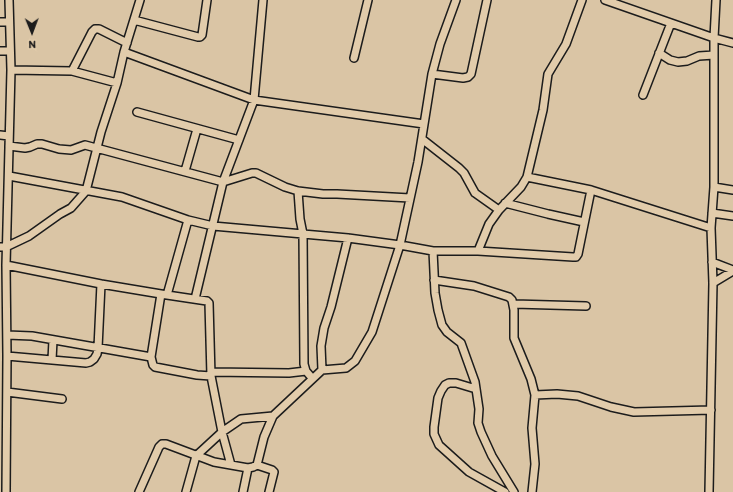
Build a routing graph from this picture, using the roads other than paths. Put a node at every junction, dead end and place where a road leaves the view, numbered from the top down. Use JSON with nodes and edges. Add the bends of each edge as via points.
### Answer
{"nodes":[{"id":1,"x":9,"y":0,"type":"edge"},
{"id":2,"x":140,"y":0,"type":"edge"},
{"id":3,"x":207,"y":0,"type":"edge"},
{"id":4,"x":263,"y":0,"type":"edge"},
{"id":5,"x":368,"y":0,"type":"edge"},
{"id":6,"x":456,"y":0,"type":"edge"},
{"id":7,"x":487,"y":0,"type":"edge"},
{"id":8,"x":582,"y":0,"type":"edge"},
{"id":9,"x":605,"y":0,"type":"edge"},
{"id":10,"x":716,"y":0,"type":"edge"},
{"id":11,"x":134,"y":20,"type":"junction"},
{"id":12,"x":0,"y":22,"type":"edge"},
{"id":13,"x":9,"y":22,"type":"junction"},
{"id":14,"x":671,"y":23,"type":"junction"},
{"id":15,"x":714,"y":38,"type":"junction"},
{"id":16,"x":127,"y":43,"type":"junction"},
{"id":17,"x":733,"y":43,"type":"edge"},
{"id":18,"x":0,"y":51,"type":"edge"},
{"id":19,"x":10,"y":51,"type":"junction"},
{"id":20,"x":124,"y":52,"type":"junction"},
{"id":21,"x":659,"y":53,"type":"junction"},
{"id":22,"x":714,"y":55,"type":"junction"},
{"id":23,"x":354,"y":58,"type":"dead end"},
{"id":24,"x":11,"y":70,"type":"junction"},
{"id":25,"x":72,"y":70,"type":"junction"},
{"id":26,"x":432,"y":74,"type":"junction"},
{"id":27,"x":117,"y":83,"type":"junction"},
{"id":28,"x":642,"y":95,"type":"dead end"},
{"id":29,"x":254,"y":100,"type":"junction"},
{"id":30,"x":137,"y":112,"type":"dead end"},
{"id":31,"x":424,"y":124,"type":"junction"},
{"id":32,"x":197,"y":129,"type":"junction"},
{"id":33,"x":0,"y":135,"type":"edge"},
{"id":34,"x":9,"y":136,"type":"junction"},
{"id":35,"x":422,"y":139,"type":"junction"},
{"id":36,"x":239,"y":140,"type":"junction"},
{"id":37,"x":9,"y":146,"type":"junction"},
{"id":38,"x":97,"y":148,"type":"junction"},
{"id":39,"x":185,"y":171,"type":"junction"},
{"id":40,"x":9,"y":176,"type":"junction"},
{"id":41,"x":527,"y":177,"type":"junction"},
{"id":42,"x":223,"y":182,"type":"junction"},
{"id":43,"x":714,"y":187,"type":"junction"},
{"id":44,"x":591,"y":190,"type":"junction"},
{"id":45,"x":733,"y":190,"type":"edge"},
{"id":46,"x":86,"y":191,"type":"junction"},
{"id":47,"x":298,"y":191,"type":"junction"},
{"id":48,"x":410,"y":198,"type":"junction"},
{"id":49,"x":505,"y":203,"type":"junction"},
{"id":50,"x":499,"y":210,"type":"junction"},
{"id":51,"x":712,"y":213,"type":"junction"},
{"id":52,"x":733,"y":216,"type":"edge"},
{"id":53,"x":188,"y":220,"type":"junction"},
{"id":54,"x":584,"y":222,"type":"junction"},
{"id":55,"x":213,"y":226,"type":"junction"},
{"id":56,"x":711,"y":228,"type":"junction"},
{"id":57,"x":303,"y":234,"type":"junction"},
{"id":58,"x":348,"y":238,"type":"junction"},
{"id":59,"x":400,"y":245,"type":"junction"},
{"id":60,"x":4,"y":246,"type":"edge"},
{"id":61,"x":433,"y":251,"type":"junction"},
{"id":62,"x":478,"y":251,"type":"junction"},
{"id":63,"x":712,"y":262,"type":"junction"},
{"id":64,"x":6,"y":265,"type":"junction"},
{"id":65,"x":733,"y":270,"type":"edge"},
{"id":66,"x":434,"y":280,"type":"junction"},
{"id":67,"x":713,"y":283,"type":"junction"},
{"id":68,"x":101,"y":284,"type":"junction"},
{"id":69,"x":164,"y":294,"type":"junction"},
{"id":70,"x":195,"y":299,"type":"junction"},
{"id":71,"x":3,"y":302,"type":"edge"},
{"id":72,"x":514,"y":304,"type":"junction"},
{"id":73,"x":586,"y":306,"type":"dead end"},
{"id":74,"x":7,"y":335,"type":"junction"},
{"id":75,"x":53,"y":340,"type":"junction"},
{"id":76,"x":98,"y":348,"type":"junction"},
{"id":77,"x":7,"y":356,"type":"junction"},
{"id":78,"x":151,"y":357,"type":"junction"},
{"id":79,"x":52,"y":360,"type":"junction"},
{"id":80,"x":322,"y":370,"type":"junction"},
{"id":81,"x":306,"y":371,"type":"junction"},
{"id":82,"x":211,"y":374,"type":"junction"},
{"id":83,"x":312,"y":378,"type":"junction"},
{"id":84,"x":476,"y":389,"type":"junction"},
{"id":85,"x":7,"y":392,"type":"junction"},
{"id":86,"x":535,"y":395,"type":"junction"},
{"id":87,"x":62,"y":399,"type":"dead end"},
{"id":88,"x":711,"y":410,"type":"junction"},
{"id":89,"x":273,"y":416,"type":"junction"},
{"id":90,"x":222,"y":432,"type":"junction"},
{"id":91,"x":196,"y":456,"type":"junction"},
{"id":92,"x":231,"y":465,"type":"junction"},
{"id":93,"x":257,"y":465,"type":"junction"},
{"id":94,"x":248,"y":468,"type":"junction"},
{"id":95,"x":3,"y":481,"type":"edge"},
{"id":96,"x":6,"y":492,"type":"edge"},
{"id":97,"x":139,"y":492,"type":"edge"},
{"id":98,"x":186,"y":492,"type":"edge"},
{"id":99,"x":244,"y":492,"type":"edge"},
{"id":100,"x":269,"y":492,"type":"edge"},
{"id":101,"x":505,"y":492,"type":"edge"},
{"id":102,"x":514,"y":492,"type":"edge"},
{"id":103,"x":532,"y":492,"type":"edge"},
{"id":104,"x":709,"y":492,"type":"edge"}],
"edges":[{"from":1,"to":13,"type":"street"},
{"from":2,"to":11,"type":"street"},
{"from":3,"to":11,"type":"street","via":[[202,35],[198,38]]},
{"from":4,"to":29,"type":"street"},
{"from":5,"to":23,"type":"street"},
{"from":6,"to":26,"type":"street"},
{"from":7,"to":26,"type":"street","via":[[471,74],[463,78]]},
{"from":8,"to":41,"type":"street","via":[[566,44],[548,74],[543,110]]},
{"from":9,"to":14,"type":"street"},
{"from":10,"to":15,"type":"street"},
{"from":11,"to":16,"type":"street"},
{"from":12,"to":13,"type":"street"},
{"from":13,"to":19,"type":"street"},
{"from":14,"to":15,"type":"street"},
{"from":14,"to":21,"type":"street"},
{"from":15,"to":17,"type":"street"},
{"from":15,"to":22,"type":"street"},
{"from":16,"to":20,"type":"street"},
{"from":16,"to":25,"type":"street","via":[[95,29]]},
{"from":18,"to":19,"type":"street"},
{"from":19,"to":24,"type":"street"},
{"from":20,"to":27,"type":"street"},
{"from":20,"to":29,"type":"street"},
{"from":21,"to":22,"type":"street","via":[[678,62]]},
{"from":21,"to":28,"type":"street"},
{"from":22,"to":43,"type":"street"},
{"from":24,"to":25,"type":"street"},
{"from":24,"to":34,"type":"street"},
{"from":25,"to":27,"type":"street"},
{"from":26,"to":31,"type":"street"},
{"from":27,"to":38,"type":"street"},
{"from":29,"to":31,"type":"street"},
{"from":29,"to":36,"type":"street"},
{"from":30,"to":32,"type":"street"},
{"from":31,"to":35,"type":"street"},
{"from":32,"to":36,"type":"street"},
{"from":32,"to":39,"type":"street"},
{"from":33,"to":34,"type":"street"},
{"from":34,"to":37,"type":"street"},
{"from":35,"to":48,"type":"street"},
{"from":35,"to":50,"type":"street","via":[[464,173],[475,193]]},
{"from":36,"to":42,"type":"street"},
{"from":37,"to":38,"type":"street","via":[[25,148],[37,144],[71,150],[85,145]]},
{"from":37,"to":40,"type":"street"},
{"from":38,"to":39,"type":"street"},
{"from":38,"to":46,"type":"street"},
{"from":39,"to":42,"type":"street"},
{"from":40,"to":46,"type":"street"},
{"from":40,"to":60,"type":"street"},
{"from":41,"to":44,"type":"street"},
{"from":41,"to":49,"type":"street"},
{"from":42,"to":47,"type":"street","via":[[256,173]]},
{"from":42,"to":55,"type":"street"},
{"from":43,"to":45,"type":"street"},
{"from":43,"to":51,"type":"street"},
{"from":44,"to":54,"type":"street"},
{"from":44,"to":56,"type":"street"},
{"from":46,"to":53,"type":"street","via":[[122,197]]},
{"from":46,"to":60,"type":"street","via":[[71,208],[29,236]]},
{"from":47,"to":48,"type":"street"},
{"from":47,"to":57,"type":"street"},
{"from":48,"to":59,"type":"street"},
{"from":49,"to":50,"type":"street"},
{"from":49,"to":54,"type":"street"},
{"from":50,"to":62,"type":"street","via":[[489,224]]},
{"from":51,"to":52,"type":"street"},
{"from":51,"to":56,"type":"street"},
{"from":53,"to":55,"type":"street"},
{"from":53,"to":69,"type":"street"},
{"from":54,"to":62,"type":"street","via":[[576,257]]},
{"from":55,"to":57,"type":"street"},
{"from":55,"to":70,"type":"street"},
{"from":56,"to":63,"type":"street"},
{"from":57,"to":58,"type":"street"},
{"from":57,"to":81,"type":"street"},
{"from":58,"to":59,"type":"street"},
{"from":58,"to":80,"type":"street","via":[[324,328],[321,346]]},
{"from":59,"to":61,"type":"street"},
{"from":59,"to":80,"type":"street","via":[[372,332],[355,361],[346,368]]},
{"from":60,"to":64,"type":"street"},
{"from":61,"to":62,"type":"street"},
{"from":61,"to":66,"type":"street"},
{"from":63,"to":65,"type":"street"},
{"from":63,"to":67,"type":"street"},
{"from":64,"to":68,"type":"street"},
{"from":64,"to":71,"type":"street"},
{"from":65,"to":67,"type":"street"},
{"from":66,"to":72,"type":"street","via":[[474,286],[509,297]]},
{"from":66,"to":84,"type":"street","via":[[442,325],[462,343]]},
{"from":67,"to":88,"type":"street"},
{"from":68,"to":69,"type":"street"},
{"from":68,"to":76,"type":"street"},
{"from":69,"to":70,"type":"street"},
{"from":69,"to":78,"type":"street"},
{"from":70,"to":82,"type":"street","via":[[209,303]]},
{"from":71,"to":74,"type":"street"},
{"from":72,"to":73,"type":"street"},
{"from":72,"to":86,"type":"street","via":[[514,338]]},
{"from":74,"to":75,"type":"street"},
{"from":74,"to":77,"type":"street"},
{"from":75,"to":76,"type":"street"},
{"from":75,"to":79,"type":"street"},
{"from":76,"to":78,"type":"street"},
{"from":76,"to":79,"type":"street","via":[[94,360],[90,362]]},
{"from":77,"to":79,"type":"street"},
{"from":77,"to":85,"type":"street"},
{"from":78,"to":82,"type":"street","via":[[152,365],[155,367]]},
{"from":80,"to":83,"type":"street"},
{"from":81,"to":82,"type":"street"},
{"from":81,"to":83,"type":"street"},
{"from":82,"to":90,"type":"street"},
{"from":83,"to":89,"type":"street"},
{"from":84,"to":101,"type":"street","via":[[456,383],[445,385],[438,398],[434,434],[439,445],[469,472]]},
{"from":84,"to":102,"type":"street","via":[[478,424],[492,456]]},
{"from":85,"to":87,"type":"street"},
{"from":85,"to":95,"type":"street"},
{"from":86,"to":88,"type":"street","via":[[578,396],[634,412]]},
{"from":86,"to":103,"type":"street","via":[[532,428],[535,464]]},
{"from":88,"to":104,"type":"street"},
{"from":89,"to":90,"type":"street","via":[[240,420]]},
{"from":89,"to":93,"type":"street","via":[[264,436]]},
{"from":90,"to":91,"type":"street"},
{"from":90,"to":92,"type":"street"},
{"from":91,"to":92,"type":"street"},
{"from":91,"to":97,"type":"street","via":[[162,444]]},
{"from":91,"to":98,"type":"street"},
{"from":92,"to":94,"type":"street"},
{"from":93,"to":94,"type":"street"},
{"from":93,"to":100,"type":"street","via":[[274,472]]},
{"from":94,"to":99,"type":"street"},
{"from":95,"to":96,"type":"street"}]}
